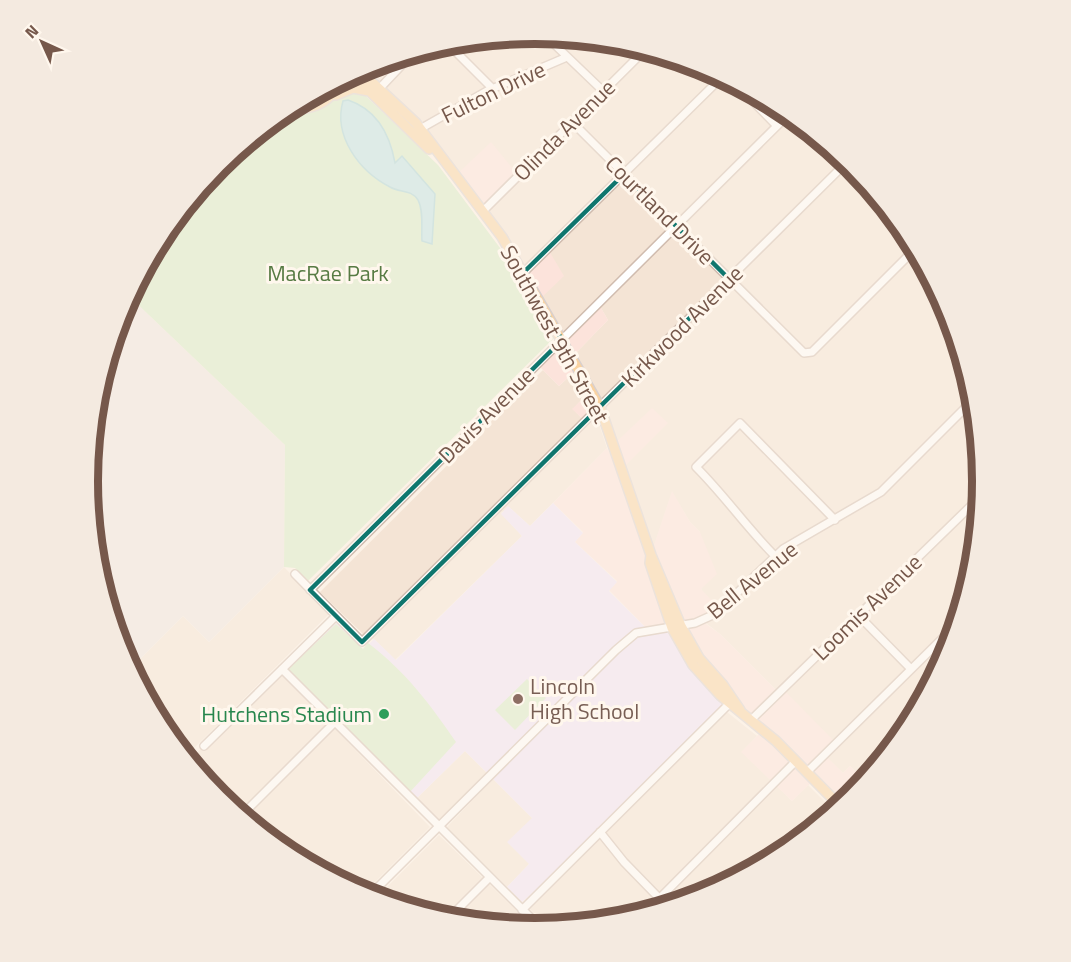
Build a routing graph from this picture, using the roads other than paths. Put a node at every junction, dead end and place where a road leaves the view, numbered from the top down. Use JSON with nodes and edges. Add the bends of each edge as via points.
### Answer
{"nodes":[{"id":1,"x":557,"y":44,"type":"edge"},
{"id":2,"x":455,"y":51,"type":"edge"},
{"id":3,"x":638,"y":56,"type":"edge"},
{"id":4,"x":567,"y":57,"type":"junction"},
{"id":5,"x":402,"y":65,"type":"edge"},
{"id":6,"x":367,"y":77,"type":"edge"},
{"id":7,"x":359,"y":81,"type":"edge"},
{"id":8,"x":716,"y":83,"type":"edge"},
{"id":9,"x":380,"y":88,"type":"junction"},
{"id":10,"x":493,"y":88,"type":"junction"},
{"id":11,"x":603,"y":91,"type":"junction"},
{"id":12,"x":337,"y":92,"type":"edge"},
{"id":13,"x":332,"y":98,"type":"junction"},
{"id":14,"x":382,"y":101,"type":"junction"},
{"id":15,"x":753,"y":102,"type":"edge"},
{"id":16,"x":309,"y":107,"type":"edge"},
{"id":17,"x":783,"y":120,"type":"edge"},
{"id":18,"x":572,"y":122,"type":"junction"},
{"id":19,"x":777,"y":126,"type":"junction"},
{"id":20,"x":420,"y":129,"type":"junction"},
{"id":21,"x":444,"y":164,"type":"junction"},
{"id":22,"x":841,"y":168,"type":"edge"},
{"id":23,"x":624,"y":174,"type":"junction"},
{"id":24,"x":483,"y":211,"type":"junction"},
{"id":25,"x":676,"y":226,"type":"junction"},
{"id":26,"x":909,"y":255,"type":"edge"},
{"id":27,"x":523,"y":273,"type":"junction"},
{"id":28,"x":729,"y":279,"type":"junction"},
{"id":29,"x":562,"y":340,"type":"junction"},
{"id":30,"x":966,"y":406,"type":"edge"},
{"id":31,"x":600,"y":407,"type":"junction"},
{"id":32,"x":972,"y":505,"type":"edge"},
{"id":33,"x":835,"y":520,"type":"junction"},
{"id":34,"x":775,"y":556,"type":"junction"},
{"id":35,"x":295,"y":574,"type":"dead end"},
{"id":36,"x":310,"y":590,"type":"junction"},
{"id":37,"x":336,"y":616,"type":"junction"},
{"id":38,"x":859,"y":616,"type":"junction"},
{"id":39,"x":677,"y":627,"type":"junction"},
{"id":40,"x":945,"y":636,"type":"edge"},
{"id":41,"x":282,"y":669,"type":"junction"},
{"id":42,"x":911,"y":669,"type":"junction"},
{"id":43,"x":732,"y":701,"type":"junction"},
{"id":44,"x":751,"y":720,"type":"junction"},
{"id":45,"x":335,"y":722,"type":"junction"},
{"id":46,"x":204,"y":746,"type":"dead end"},
{"id":47,"x":796,"y":761,"type":"junction"},
{"id":48,"x":807,"y":772,"type":"junction"},
{"id":49,"x":834,"y":800,"type":"edge"},
{"id":50,"x":247,"y":810,"type":"edge"},
{"id":51,"x":439,"y":827,"type":"junction"},
{"id":52,"x":600,"y":832,"type":"junction"},
{"id":53,"x":489,"y":878,"type":"junction"},
{"id":54,"x":377,"y":888,"type":"edge"},
{"id":55,"x":659,"y":898,"type":"junction"},
{"id":56,"x":655,"y":902,"type":"edge"},
{"id":57,"x":522,"y":910,"type":"junction"},
{"id":58,"x":456,"y":911,"type":"edge"},
{"id":59,"x":530,"y":918,"type":"edge"}],
"edges":[{"from":1,"to":4,"type":"street"},
{"from":2,"to":10,"type":"street"},
{"from":3,"to":11,"type":"street","name":"Olinda Avenue"},
{"from":4,"to":10,"type":"street","name":"Fulton Drive"},
{"from":4,"to":11,"type":"street"},
{"from":5,"to":9,"type":"street"},
{"from":6,"to":9,"type":"main road","name":"Southwest 9th Street"},
{"from":7,"to":14,"type":"main road","name":"Southwest 9th Street"},
{"from":8,"to":23,"type":"street"},
{"from":9,"to":20,"type":"main road","name":"Southwest 9th Street"},
{"from":10,"to":20,"type":"street","name":"Fulton Drive"},
{"from":11,"to":18,"type":"street","name":"Olinda Avenue"},
{"from":12,"to":13,"type":"main road"},
{"from":13,"to":14,"type":"main road","via":[[345,90],[361,88]]},
{"from":13,"to":16,"type":"main road"},
{"from":14,"to":21,"type":"main road","name":"Southwest 9th Street"},
{"from":15,"to":19,"type":"street"},
{"from":17,"to":19,"type":"street","name":"Davis Avenue"},
{"from":18,"to":23,"type":"street","name":"Courtland Drive"},
{"from":18,"to":24,"type":"street","name":"Olinda Avenue"},
{"from":19,"to":25,"type":"street","name":"Davis Avenue"},
{"from":20,"to":21,"type":"main road","name":"Southwest 9th Street"},
{"from":21,"to":24,"type":"main road","name":"Southwest 9th Street"},
{"from":22,"to":28,"type":"street","name":"Kirkwood Avenue"},
{"from":23,"to":25,"type":"street","name":"Courtland Drive"},
{"from":23,"to":27,"type":"street"},
{"from":24,"to":27,"type":"main road","name":"Southwest 9th Street"},
{"from":25,"to":28,"type":"street","name":"Courtland Drive"},
{"from":25,"to":29,"type":"street","name":"Davis Avenue"},
{"from":26,"to":28,"type":"street","name":"Courtland Drive","via":[[812,352],[804,354]]},
{"from":27,"to":29,"type":"main road","name":"Southwest 9th Street"},
{"from":28,"to":31,"type":"street","name":"Kirkwood Avenue"},
{"from":29,"to":31,"type":"main road","name":"Southwest 9th Street"},
{"from":29,"to":36,"type":"street","name":"Davis Avenue"},
{"from":30,"to":33,"type":"street","name":"Bell Avenue","via":[[881,492]]},
{"from":31,"to":37,"type":"street","name":"Kirkwood Avenue","via":[[362,642]]},
{"from":31,"to":39,"type":"main road","name":"Southwest 9th Street","via":[[651,555],[650,563]]},
{"from":32,"to":38,"type":"street","name":"Loomis Avenue"},
{"from":33,"to":34,"type":"street","name":"Bell Avenue"},
{"from":33,"to":34,"type":"street","via":[[740,423],[696,467]]},
{"from":34,"to":39,"type":"street","name":"Bell Avenue","via":[[715,614]]},
{"from":35,"to":36,"type":"street"},
{"from":36,"to":37,"type":"street"},
{"from":37,"to":41,"type":"street"},
{"from":38,"to":42,"type":"street"},
{"from":38,"to":44,"type":"street","name":"Loomis Avenue"},
{"from":39,"to":43,"type":"main road","name":"Southwest 9th Street","via":[[693,665]]},
{"from":39,"to":51,"type":"street","name":"Bell Avenue","via":[[636,633]]},
{"from":40,"to":42,"type":"street"},
{"from":41,"to":45,"type":"street"},
{"from":41,"to":46,"type":"street"},
{"from":42,"to":48,"type":"street"},
{"from":43,"to":44,"type":"main road","name":"Southwest 9th Street"},
{"from":43,"to":52,"type":"street"},
{"from":44,"to":47,"type":"main road","name":"Southwest 9th Street"},
{"from":45,"to":50,"type":"street"},
{"from":45,"to":51,"type":"street"},
{"from":47,"to":48,"type":"main road","name":"Southwest 9th Street"},
{"from":47,"to":55,"type":"street"},
{"from":48,"to":49,"type":"main road","name":"Southwest 9th Street"},
{"from":51,"to":53,"type":"street"},
{"from":51,"to":54,"type":"street","name":"Bell Avenue"},
{"from":52,"to":55,"type":"street"},
{"from":52,"to":57,"type":"street"},
{"from":53,"to":57,"type":"street"},
{"from":53,"to":58,"type":"street"},
{"from":55,"to":56,"type":"street"},
{"from":57,"to":59,"type":"street"}]}
